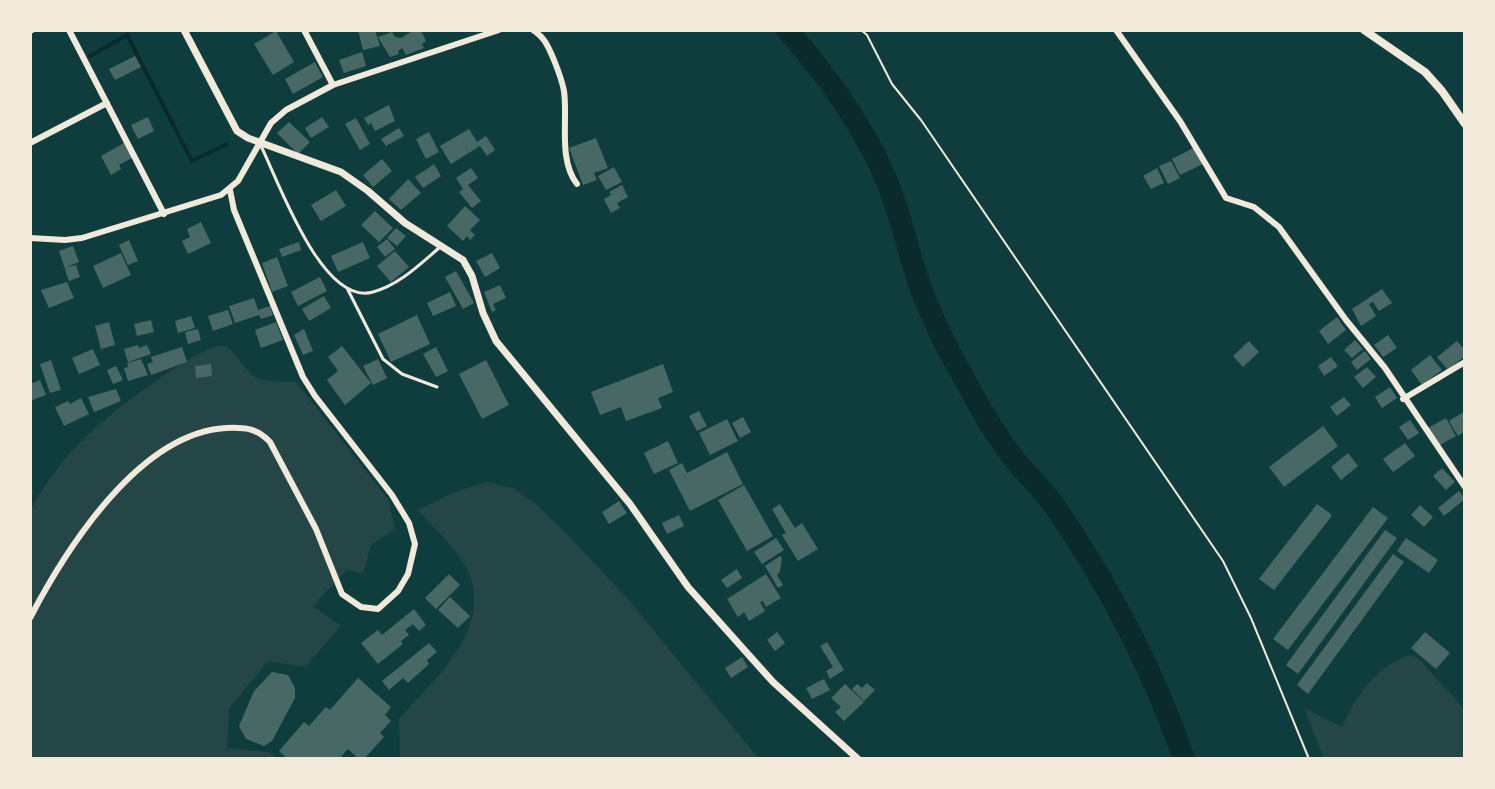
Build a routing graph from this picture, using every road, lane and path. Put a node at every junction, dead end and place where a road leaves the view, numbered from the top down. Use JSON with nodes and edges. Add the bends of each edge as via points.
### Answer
{"nodes":[{"id":1,"x":69,"y":30,"type":"edge"},
{"id":2,"x":184,"y":30,"type":"edge"},
{"id":3,"x":304,"y":30,"type":"edge"},
{"id":4,"x":499,"y":30,"type":"edge"},
{"id":5,"x":533,"y":30,"type":"edge"},
{"id":6,"x":861,"y":30,"type":"edge"},
{"id":7,"x":1116,"y":30,"type":"edge"},
{"id":8,"x":1364,"y":30,"type":"edge"},
{"id":9,"x":486,"y":32,"type":"edge"},
{"id":10,"x":333,"y":85,"type":"junction"},
{"id":11,"x":107,"y":103,"type":"junction"},
{"id":12,"x":1465,"y":124,"type":"edge"},
{"id":13,"x":259,"y":142,"type":"junction"},
{"id":14,"x":30,"y":143,"type":"edge"},
{"id":15,"x":577,"y":184,"type":"dead end"},
{"id":16,"x":230,"y":190,"type":"junction"},
{"id":17,"x":164,"y":214,"type":"junction"},
{"id":18,"x":30,"y":238,"type":"edge"},
{"id":19,"x":443,"y":245,"type":"junction"},
{"id":20,"x":347,"y":288,"type":"junction"},
{"id":21,"x":1465,"y":362,"type":"edge"},
{"id":22,"x":437,"y":387,"type":"dead end"},
{"id":23,"x":1403,"y":399,"type":"junction"},
{"id":24,"x":1465,"y":487,"type":"edge"},
{"id":25,"x":30,"y":618,"type":"edge"},
{"id":26,"x":858,"y":759,"type":"edge"},
{"id":27,"x":1309,"y":759,"type":"edge"}],
"edges":[{"from":1,"to":11,"type":"street"},
{"from":2,"to":13,"type":"street","via":[[237,131]]},
{"from":3,"to":10,"type":"street"},
{"from":4,"to":9,"type":"street"},
{"from":5,"to":15,"type":"street","via":[[546,41],[564,91],[567,151]]},
{"from":6,"to":27,"type":"path","via":[[892,84],[1223,561]]},
{"from":7,"to":23,"type":"street","via":[[1226,198],[1254,207],[1279,227]]},
{"from":8,"to":12,"type":"main road","via":[[1425,72]]},
{"from":9,"to":10,"type":"street"},
{"from":10,"to":13,"type":"street","via":[[277,117]]},
{"from":11,"to":14,"type":"street"},
{"from":11,"to":17,"type":"street"},
{"from":13,"to":16,"type":"street"},
{"from":13,"to":19,"type":"street","via":[[341,172],[405,223]]},
{"from":13,"to":20,"type":"lane","via":[[305,239],[335,281]]},
{"from":16,"to":17,"type":"street"},
{"from":16,"to":25,"type":"street","via":[[303,377],[409,523],[415,544],[408,574],[378,609],[351,602],[342,594],[316,529],[270,442],[252,429],[216,429],[170,445],[114,494],[61,561]]},
{"from":17,"to":18,"type":"street","via":[[82,238]]},
{"from":19,"to":20,"type":"lane","via":[[403,278],[371,293]]},
{"from":19,"to":26,"type":"street","via":[[463,260],[472,276],[496,341],[630,504],[688,587],[773,682]]},
{"from":20,"to":22,"type":"lane","via":[[383,359],[402,374]]},
{"from":21,"to":23,"type":"street"},
{"from":23,"to":24,"type":"street"}]}
